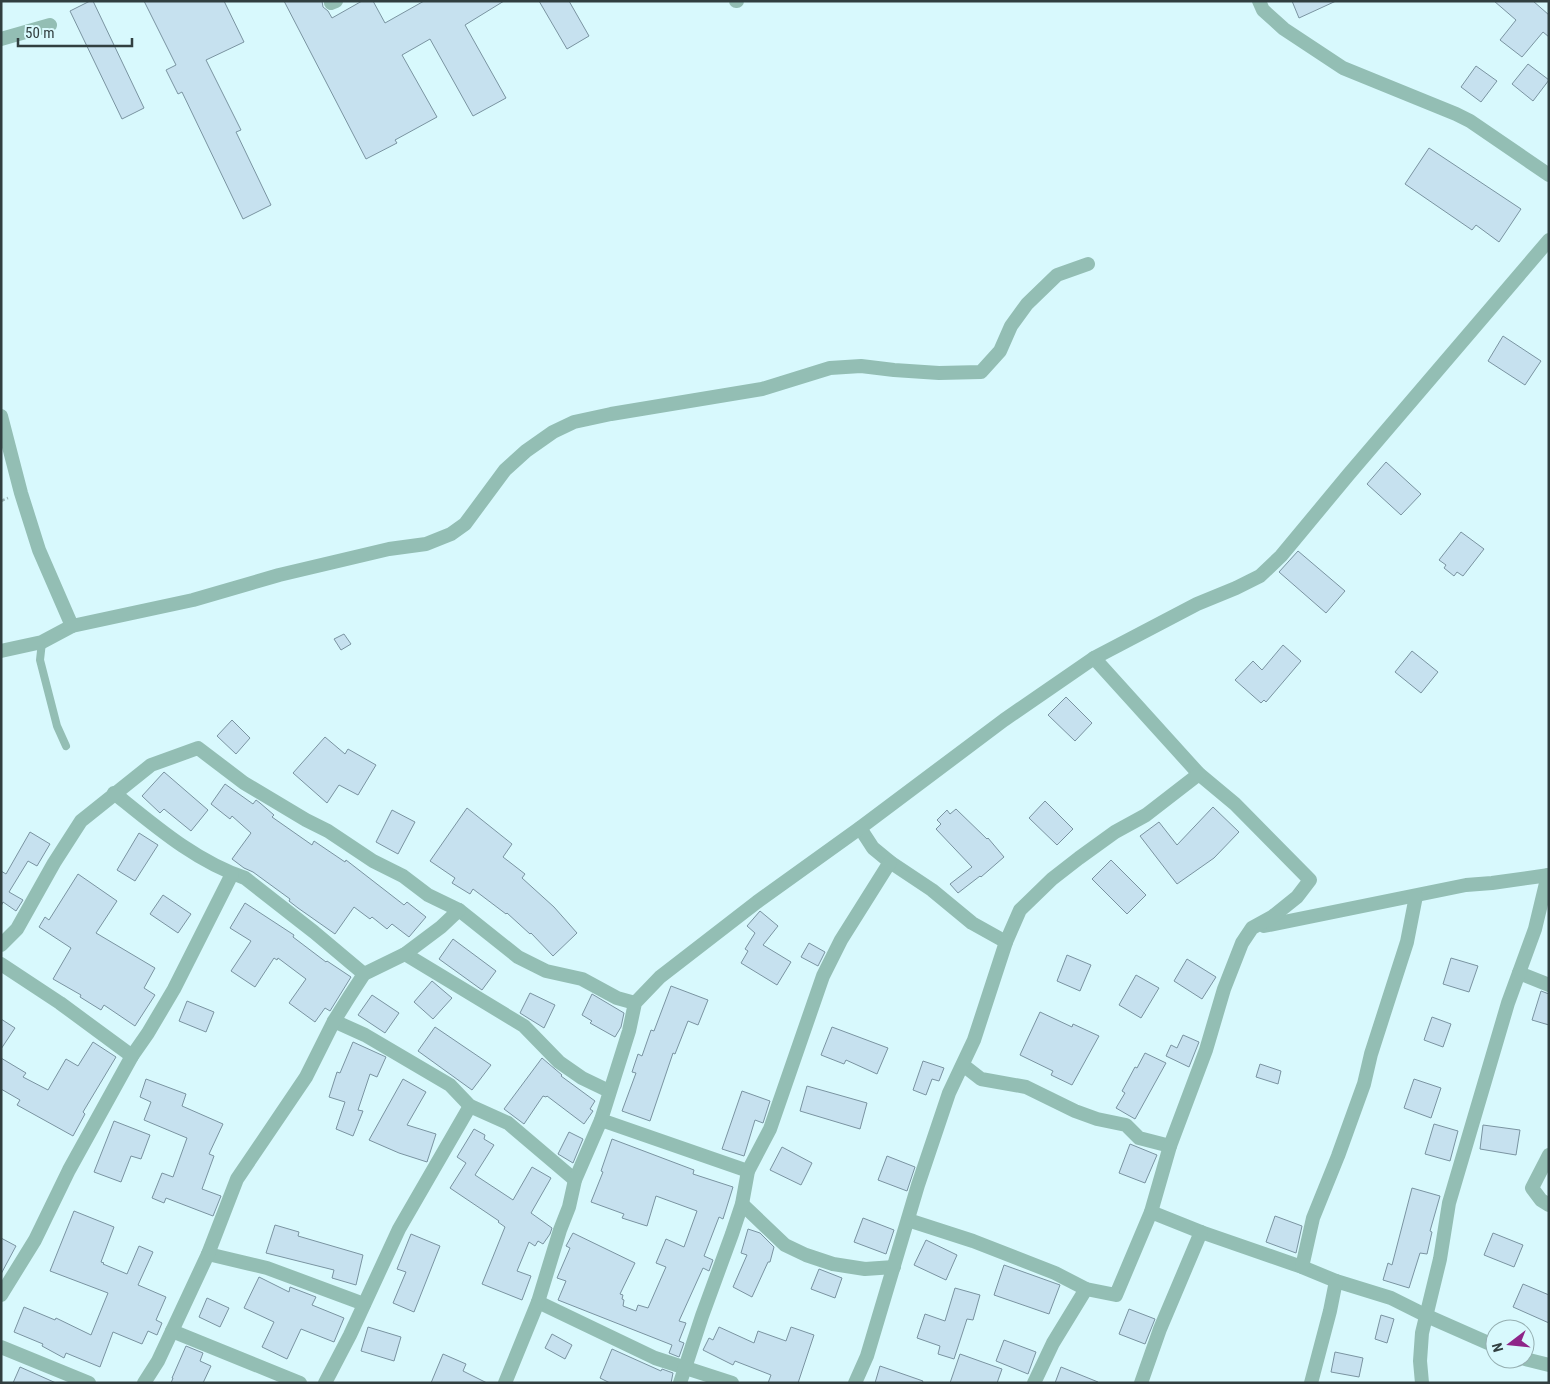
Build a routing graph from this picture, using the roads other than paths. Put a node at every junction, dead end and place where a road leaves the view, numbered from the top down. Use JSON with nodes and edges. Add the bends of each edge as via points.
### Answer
{"nodes":[{"id":1,"x":1259,"y":1,"type":"edge"},
{"id":2,"x":50,"y":25,"type":"dead end"},
{"id":3,"x":1,"y":39,"type":"edge"},
{"id":4,"x":1549,"y":175,"type":"edge"},
{"id":5,"x":1549,"y":240,"type":"edge"},
{"id":6,"x":1088,"y":264,"type":"dead end"},
{"id":7,"x":1,"y":416,"type":"edge"},
{"id":8,"x":72,"y":626,"type":"junction"},
{"id":9,"x":42,"y":642,"type":"junction"},
{"id":10,"x":1,"y":651,"type":"edge"},
{"id":11,"x":1094,"y":658,"type":"junction"},
{"id":12,"x":66,"y":746,"type":"dead end"},
{"id":13,"x":1199,"y":774,"type":"junction"},
{"id":14,"x":114,"y":793,"type":"junction"},
{"id":15,"x":860,"y":828,"type":"junction"},
{"id":16,"x":890,"y":862,"type":"junction"},
{"id":17,"x":232,"y":874,"type":"junction"},
{"id":18,"x":1548,"y":875,"type":"edge"},
{"id":19,"x":1416,"y":896,"type":"junction"},
{"id":20,"x":459,"y":910,"type":"junction"},
{"id":21,"x":1252,"y":928,"type":"junction"},
{"id":22,"x":1006,"y":942,"type":"junction"},
{"id":23,"x":1,"y":945,"type":"edge"},
{"id":24,"x":405,"y":954,"type":"junction"},
{"id":25,"x":1,"y":964,"type":"edge"},
{"id":26,"x":1519,"y":973,"type":"junction"},
{"id":27,"x":364,"y":974,"type":"junction"},
{"id":28,"x":1549,"y":985,"type":"edge"},
{"id":29,"x":635,"y":1003,"type":"junction"},
{"id":30,"x":334,"y":1021,"type":"junction"},
{"id":31,"x":132,"y":1056,"type":"junction"},
{"id":32,"x":963,"y":1065,"type":"junction"},
{"id":33,"x":609,"y":1091,"type":"junction"},
{"id":34,"x":470,"y":1106,"type":"junction"},
{"id":35,"x":601,"y":1120,"type":"junction"},
{"id":36,"x":1170,"y":1146,"type":"junction"},
{"id":37,"x":1549,"y":1154,"type":"edge"},
{"id":38,"x":748,"y":1171,"type":"junction"},
{"id":39,"x":575,"y":1180,"type":"junction"},
{"id":40,"x":742,"y":1204,"type":"junction"},
{"id":41,"x":1549,"y":1205,"type":"edge"},
{"id":42,"x":1151,"y":1212,"type":"junction"},
{"id":43,"x":908,"y":1220,"type":"junction"},
{"id":44,"x":1201,"y":1232,"type":"junction"},
{"id":45,"x":208,"y":1254,"type":"junction"},
{"id":46,"x":894,"y":1267,"type":"junction"},
{"id":47,"x":1302,"y":1267,"type":"junction"},
{"id":48,"x":1336,"y":1281,"type":"junction"},
{"id":49,"x":1086,"y":1288,"type":"junction"},
{"id":50,"x":1,"y":1295,"type":"edge"},
{"id":51,"x":538,"y":1302,"type":"junction"},
{"id":52,"x":364,"y":1304,"type":"junction"},
{"id":53,"x":1427,"y":1316,"type":"junction"},
{"id":54,"x":172,"y":1331,"type":"junction"},
{"id":55,"x":1485,"y":1342,"type":"edge"},
{"id":56,"x":1,"y":1347,"type":"edge"},
{"id":57,"x":1535,"y":1362,"type":"edge"},
{"id":58,"x":1549,"y":1365,"type":"edge"},
{"id":59,"x":685,"y":1368,"type":"junction"},
{"id":60,"x":89,"y":1383,"type":"edge"},
{"id":61,"x":144,"y":1383,"type":"edge"},
{"id":62,"x":300,"y":1383,"type":"edge"},
{"id":63,"x":325,"y":1383,"type":"edge"},
{"id":64,"x":505,"y":1383,"type":"edge"},
{"id":65,"x":680,"y":1383,"type":"edge"},
{"id":66,"x":732,"y":1383,"type":"edge"},
{"id":67,"x":855,"y":1383,"type":"edge"},
{"id":68,"x":1034,"y":1383,"type":"edge"},
{"id":69,"x":1142,"y":1383,"type":"edge"},
{"id":70,"x":1311,"y":1383,"type":"edge"},
{"id":71,"x":1422,"y":1383,"type":"edge"}],
"edges":[{"from":1,"to":4,"type":"street","via":[[1263,10],[1284,30],[1343,68],[1456,114]]},
{"from":2,"to":3,"type":"street"},
{"from":5,"to":11,"type":"street","via":[[1260,576],[1197,604]]},
{"from":6,"to":8,"type":"street","via":[[1057,275],[1027,304],[1011,326],[1000,351],[981,372],[939,373],[861,366],[830,368],[762,389],[574,422],[553,432],[505,470],[466,524],[452,534],[426,544],[389,549],[279,575],[193,600]]},
{"from":7,"to":8,"type":"street","via":[[38,550]]},
{"from":8,"to":9,"type":"street"},
{"from":9,"to":10,"type":"street"},
{"from":9,"to":12,"type":"lane","via":[[40,660],[57,726]]},
{"from":11,"to":13,"type":"street"},
{"from":11,"to":15,"type":"street","via":[[1004,720]]},
{"from":13,"to":21,"type":"street","via":[[1235,804],[1310,880],[1297,897]]},
{"from":13,"to":22,"type":"street","via":[[1146,815],[1115,832],[1052,879],[1020,910]]},
{"from":14,"to":17,"type":"street","via":[[171,839]]},
{"from":14,"to":20,"type":"street","via":[[151,765],[198,748],[244,782],[403,876],[428,895]]},
{"from":14,"to":23,"type":"street","via":[[81,821],[17,929]]},
{"from":15,"to":16,"type":"street","via":[[874,848]]},
{"from":15,"to":29,"type":"street","via":[[660,977]]},
{"from":16,"to":22,"type":"street","via":[[932,890],[972,923]]},
{"from":16,"to":38,"type":"street","via":[[841,940],[823,976],[770,1130]]},
{"from":17,"to":27,"type":"street","via":[[245,878]]},
{"from":17,"to":31,"type":"street","via":[[174,989]]},
{"from":18,"to":19,"type":"street","via":[[1466,885]]},
{"from":18,"to":26,"type":"street","via":[[1535,929]]},
{"from":19,"to":21,"type":"street"},
{"from":19,"to":47,"type":"street","via":[[1407,942],[1364,1084],[1313,1218]]},
{"from":20,"to":24,"type":"street"},
{"from":20,"to":29,"type":"street","via":[[518,957],[546,971],[582,979],[617,998]]},
{"from":21,"to":36,"type":"street","via":[[1242,943],[1224,989],[1206,1050]]},
{"from":22,"to":32,"type":"street"},
{"from":24,"to":27,"type":"street"},
{"from":24,"to":33,"type":"street","via":[[524,1026],[559,1062]]},
{"from":25,"to":31,"type":"street","via":[[60,1002]]},
{"from":26,"to":28,"type":"street"},
{"from":26,"to":53,"type":"street","via":[[1449,1203]]},
{"from":27,"to":30,"type":"street"},
{"from":29,"to":33,"type":"street"},
{"from":30,"to":34,"type":"street","via":[[365,1035],[450,1085]]},
{"from":30,"to":45,"type":"street","via":[[306,1077],[236,1179]]},
{"from":31,"to":50,"type":"street","via":[[34,1240]]},
{"from":32,"to":36,"type":"street","via":[[981,1078],[1026,1087],[1090,1116],[1126,1125],[1139,1138]]},
{"from":32,"to":43,"type":"street","via":[[949,1093]]},
{"from":33,"to":35,"type":"street"},
{"from":34,"to":39,"type":"street","via":[[508,1123]]},
{"from":34,"to":52,"type":"street","via":[[399,1229]]},
{"from":35,"to":38,"type":"street"},
{"from":35,"to":39,"type":"street"},
{"from":36,"to":42,"type":"street"},
{"from":37,"to":41,"type":"street","via":[[1532,1188]]},
{"from":38,"to":40,"type":"street"},
{"from":39,"to":51,"type":"street"},
{"from":40,"to":46,"type":"street","via":[[785,1245],[806,1255],[833,1264],[865,1269]]},
{"from":40,"to":59,"type":"street"},
{"from":42,"to":44,"type":"street"},
{"from":42,"to":49,"type":"street","via":[[1116,1295]]},
{"from":43,"to":46,"type":"street"},
{"from":43,"to":49,"type":"street","via":[[973,1241]]},
{"from":44,"to":47,"type":"street"},
{"from":44,"to":69,"type":"street","via":[[1160,1329]]},
{"from":45,"to":52,"type":"street","via":[[267,1268]]},
{"from":45,"to":54,"type":"street"},
{"from":46,"to":67,"type":"street","via":[[867,1356]]},
{"from":47,"to":48,"type":"street"},
{"from":48,"to":53,"type":"street","via":[[1391,1298]]},
{"from":48,"to":70,"type":"street"},
{"from":49,"to":68,"type":"street","via":[[1052,1343]]},
{"from":51,"to":59,"type":"street","via":[[655,1358]]},
{"from":51,"to":64,"type":"street"},
{"from":52,"to":63,"type":"street"},
{"from":53,"to":55,"type":"street"},
{"from":53,"to":71,"type":"street","via":[[1422,1333]]},
{"from":54,"to":61,"type":"street"},
{"from":54,"to":62,"type":"street"},
{"from":56,"to":60,"type":"street"},
{"from":57,"to":58,"type":"street"},
{"from":59,"to":65,"type":"street"},
{"from":59,"to":66,"type":"street"}]}
